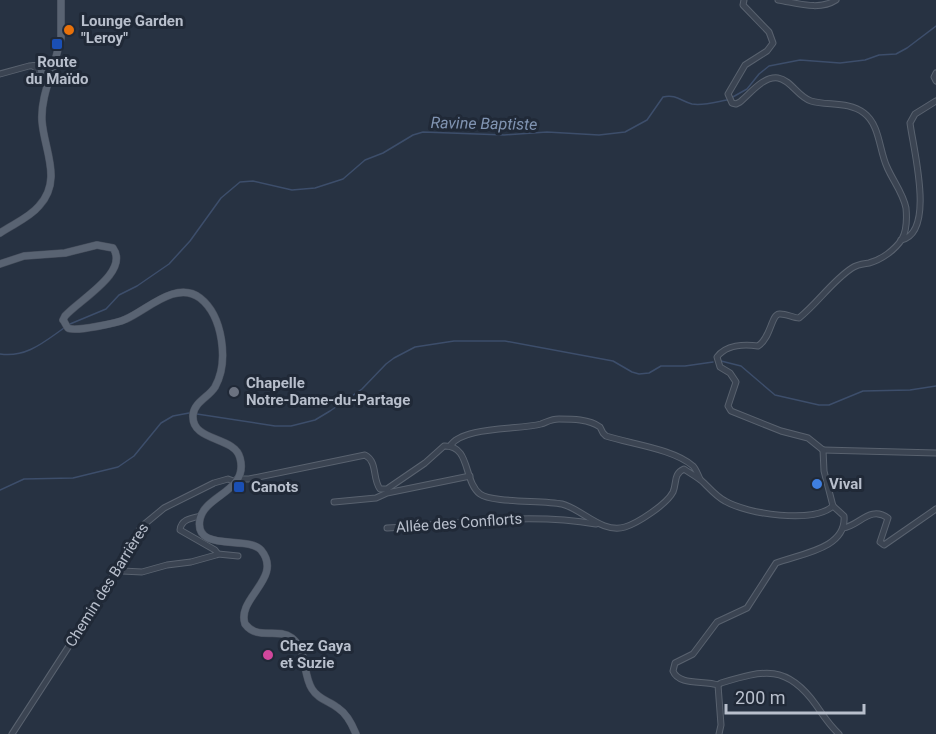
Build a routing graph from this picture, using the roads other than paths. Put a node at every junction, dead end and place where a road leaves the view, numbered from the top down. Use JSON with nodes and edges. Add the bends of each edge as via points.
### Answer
{"nodes":[{"id":1,"x":61,"y":0,"type":"edge"},
{"id":2,"x":744,"y":0,"type":"edge"},
{"id":3,"x":778,"y":0,"type":"edge"},
{"id":4,"x":836,"y":0,"type":"edge"},
{"id":5,"x":47,"y":70,"type":"junction"},
{"id":6,"x":936,"y":73,"type":"edge"},
{"id":7,"x":0,"y":74,"type":"edge"},
{"id":8,"x":936,"y":81,"type":"edge"},
{"id":9,"x":936,"y":100,"type":"edge"},
{"id":10,"x":0,"y":232,"type":"edge"},
{"id":11,"x":901,"y":240,"type":"junction"},
{"id":12,"x":0,"y":264,"type":"edge"},
{"id":13,"x":450,"y":446,"type":"junction"},
{"id":14,"x":823,"y":450,"type":"junction"},
{"id":15,"x":936,"y":453,"type":"edge"},
{"id":16,"x":470,"y":476,"type":"junction"},
{"id":17,"x":237,"y":480,"type":"junction"},
{"id":18,"x":701,"y":480,"type":"junction"},
{"id":19,"x":334,"y":502,"type":"dead end"},
{"id":20,"x":833,"y":506,"type":"junction"},
{"id":21,"x":936,"y":509,"type":"edge"},
{"id":22,"x":201,"y":516,"type":"junction"},
{"id":23,"x":603,"y":525,"type":"junction"},
{"id":24,"x":387,"y":528,"type":"dead end"},
{"id":25,"x":843,"y":528,"type":"junction"},
{"id":26,"x":218,"y":554,"type":"junction"},
{"id":27,"x":238,"y":556,"type":"dead end"},
{"id":28,"x":117,"y":569,"type":"junction"},
{"id":29,"x":718,"y":685,"type":"junction"},
{"id":30,"x":12,"y":734,"type":"edge"},
{"id":31,"x":356,"y":734,"type":"edge"},
{"id":32,"x":719,"y":734,"type":"edge"},
{"id":33,"x":839,"y":734,"type":"edge"}],
"edges":[{"from":1,"to":5,"type":"main road","via":[[61,38],[56,57]]},
{"from":2,"to":11,"type":"street","via":[[743,5],[769,32],[773,42],[767,51],[745,64],[730,88],[729,100],[736,104],[765,81],[777,78],[802,97],[848,106],[865,114],[906,206],[907,225]]},
{"from":3,"to":4,"type":"street","via":[[822,6]]},
{"from":5,"to":7,"type":"street","via":[[33,66]]},
{"from":5,"to":10,"type":"main road","via":[[42,119],[51,185],[42,204]]},
{"from":6,"to":8,"type":"street"},
{"from":9,"to":11,"type":"street","via":[[915,114],[910,123],[922,201],[915,231]]},
{"from":11,"to":14,"type":"street","via":[[879,259],[861,263],[842,275],[799,318],[776,315],[767,338],[758,346],[734,347],[717,357],[720,367],[736,382],[730,411],[808,438]]},
{"from":12,"to":17,"type":"main road","via":[[24,256],[65,253],[97,245],[113,248],[118,257],[111,273],[63,320],[75,330],[116,323],[174,294],[200,298],[218,323],[222,347],[219,376],[193,418],[202,433],[238,452],[241,464]]},
{"from":13,"to":16,"type":"street","via":[[463,457]]},
{"from":13,"to":17,"type":"street","name":"Chemin des Barrières","via":[[444,446],[387,489],[377,486],[373,461],[365,455]]},
{"from":13,"to":18,"type":"street","via":[[457,438],[495,429],[557,419],[590,422],[606,435],[682,460],[694,467]]},
{"from":14,"to":15,"type":"street"},
{"from":14,"to":20,"type":"street"},
{"from":16,"to":19,"type":"street","via":[[376,498]]},
{"from":16,"to":23,"type":"street","via":[[474,487],[484,496],[561,504]]},
{"from":17,"to":22,"type":"main road"},
{"from":17,"to":28,"type":"street","name":"Chemin des Barrières","via":[[214,483],[156,514],[137,532]]},
{"from":18,"to":20,"type":"street","via":[[726,502],[760,512],[799,517]]},
{"from":18,"to":23,"type":"street","name":"Allée des Conflorts","via":[[684,469],[679,471],[671,495],[650,514],[622,528]]},
{"from":20,"to":25,"type":"street","via":[[844,516]]},
{"from":21,"to":25,"type":"street","via":[[884,545],[880,542],[888,518],[884,515],[865,516]]},
{"from":22,"to":26,"type":"street","via":[[184,521],[180,531]]},
{"from":22,"to":31,"type":"main road","via":[[202,531],[211,540],[252,544],[260,549],[267,564],[266,576],[245,610],[245,624],[256,633],[284,635],[293,640],[302,651],[312,689],[344,713]]},
{"from":23,"to":24,"type":"street","name":"Allée des Conflorts","via":[[510,518]]},
{"from":25,"to":29,"type":"street","via":[[831,542],[776,563],[747,608],[717,622],[693,654],[674,665],[674,674],[682,681]]},
{"from":26,"to":27,"type":"street"},
{"from":26,"to":28,"type":"street","via":[[142,572]]},
{"from":28,"to":30,"type":"street","name":"Chemin des Barrières"},
{"from":29,"to":32,"type":"street"},
{"from":29,"to":33,"type":"street","via":[[748,675],[782,674],[806,693]]}]}
